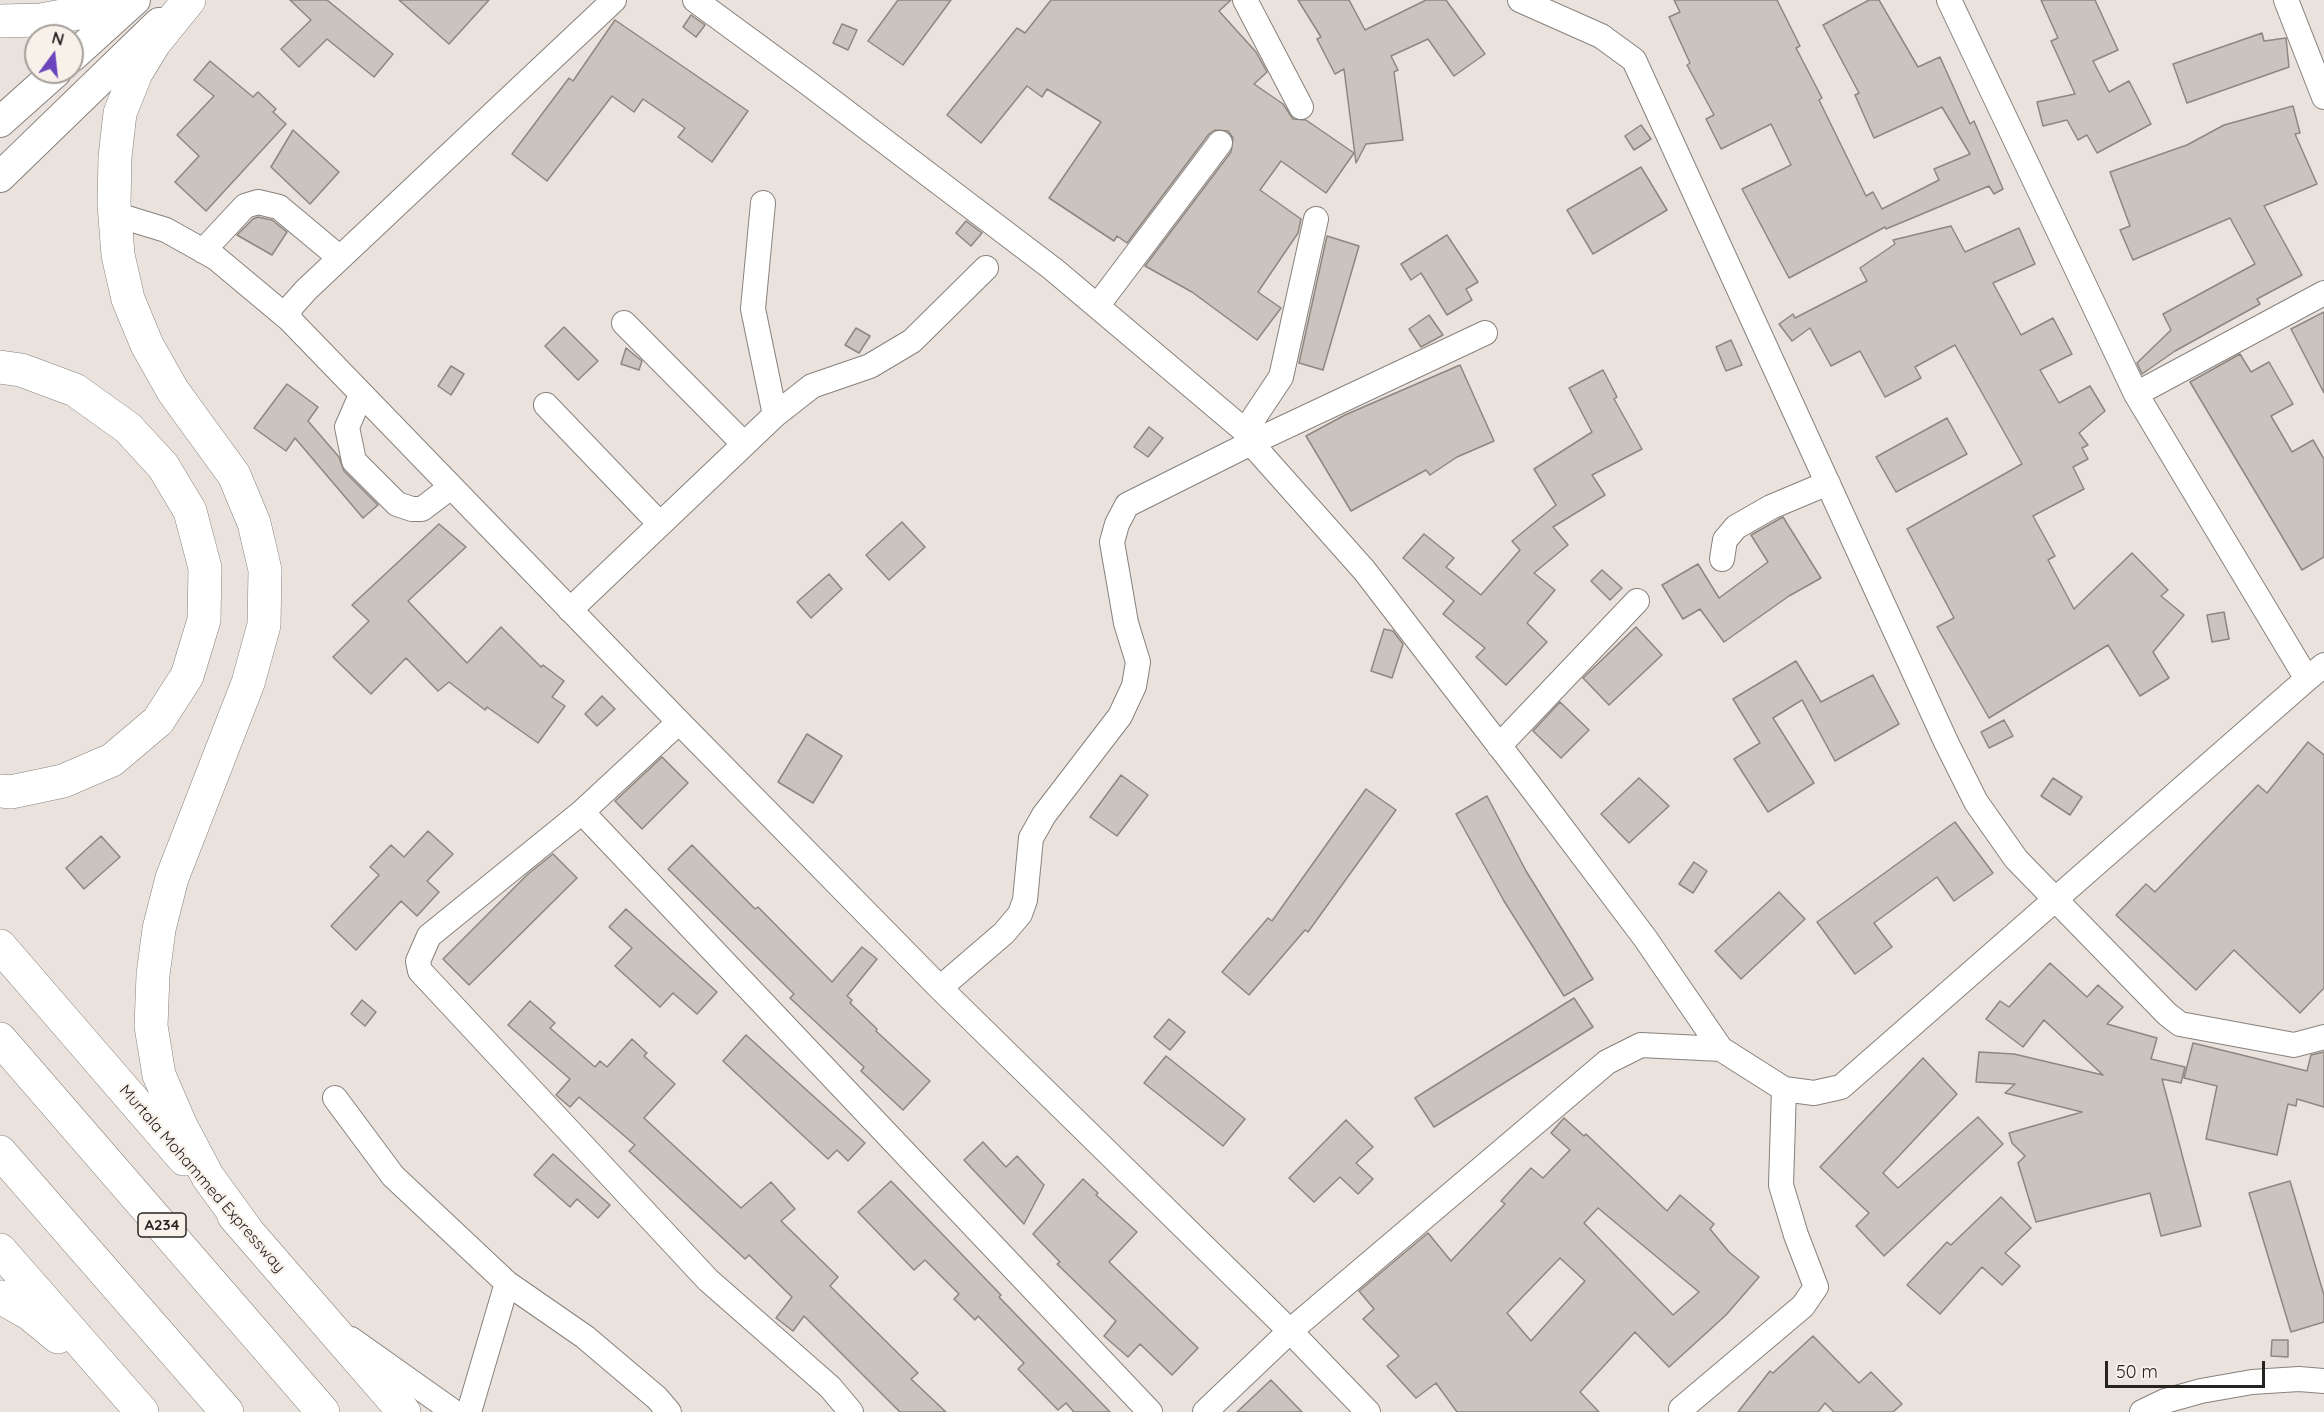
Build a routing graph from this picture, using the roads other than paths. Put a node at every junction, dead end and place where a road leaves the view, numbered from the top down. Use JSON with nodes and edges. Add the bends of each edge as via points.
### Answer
{"nodes":[{"id":1,"x":110,"y":0,"type":"edge"},
{"id":2,"x":135,"y":0,"type":"edge"},
{"id":3,"x":182,"y":0,"type":"edge"},
{"id":4,"x":189,"y":0,"type":"edge"},
{"id":5,"x":614,"y":0,"type":"edge"},
{"id":6,"x":695,"y":0,"type":"edge"},
{"id":7,"x":1245,"y":0,"type":"edge"},
{"id":8,"x":1520,"y":0,"type":"edge"},
{"id":9,"x":1949,"y":0,"type":"edge"},
{"id":10,"x":2286,"y":0,"type":"edge"},
{"id":11,"x":0,"y":21,"type":"edge"},
{"id":12,"x":84,"y":46,"type":"edge"},
{"id":13,"x":43,"y":84,"type":"edge"},
{"id":14,"x":2324,"y":98,"type":"edge"},
{"id":15,"x":1301,"y":107,"type":"dead end"},
{"id":16,"x":0,"y":122,"type":"edge"},
{"id":17,"x":1220,"y":143,"type":"dead end"},
{"id":18,"x":0,"y":177,"type":"edge"},
{"id":19,"x":763,"y":203,"type":"dead end"},
{"id":20,"x":114,"y":214,"type":"junction"},
{"id":21,"x":1316,"y":219,"type":"dead end"},
{"id":22,"x":203,"y":251,"type":"junction"},
{"id":23,"x":340,"y":258,"type":"junction"},
{"id":24,"x":986,"y":268,"type":"dead end"},
{"id":25,"x":2324,"y":293,"type":"edge"},
{"id":26,"x":1098,"y":305,"type":"junction"},
{"id":27,"x":289,"y":319,"type":"junction"},
{"id":28,"x":624,"y":323,"type":"dead end"},
{"id":29,"x":1485,"y":333,"type":"dead end"},
{"id":30,"x":0,"y":367,"type":"edge"},
{"id":31,"x":2136,"y":394,"type":"junction"},
{"id":32,"x":361,"y":395,"type":"junction"},
{"id":33,"x":546,"y":405,"type":"dead end"},
{"id":34,"x":775,"y":415,"type":"junction"},
{"id":35,"x":1248,"y":437,"type":"junction"},
{"id":36,"x":744,"y":444,"type":"junction"},
{"id":37,"x":1828,"y":483,"type":"junction"},
{"id":38,"x":452,"y":487,"type":"junction"},
{"id":39,"x":660,"y":525,"type":"junction"},
{"id":40,"x":1722,"y":559,"type":"dead end"},
{"id":41,"x":1637,"y":601,"type":"dead end"},
{"id":42,"x":570,"y":610,"type":"junction"},
{"id":43,"x":2315,"y":672,"type":"edge"},
{"id":44,"x":679,"y":722,"type":"junction"},
{"id":45,"x":1499,"y":746,"type":"junction"},
{"id":46,"x":0,"y":791,"type":"edge"},
{"id":47,"x":582,"y":812,"type":"junction"},
{"id":48,"x":2055,"y":899,"type":"junction"},
{"id":49,"x":0,"y":946,"type":"edge"},
{"id":50,"x":940,"y":988,"type":"junction"},
{"id":51,"x":2324,"y":1037,"type":"edge"},
{"id":52,"x":0,"y":1039,"type":"edge"},
{"id":53,"x":1720,"y":1049,"type":"junction"},
{"id":54,"x":1784,"y":1089,"type":"junction"},
{"id":55,"x":335,"y":1098,"type":"dead end"},
{"id":56,"x":0,"y":1152,"type":"edge"},
{"id":57,"x":248,"y":1232,"type":"junction"},
{"id":58,"x":0,"y":1250,"type":"edge"},
{"id":59,"x":507,"y":1283,"type":"junction"},
{"id":60,"x":0,"y":1297,"type":"edge"},
{"id":61,"x":326,"y":1322,"type":"junction"},
{"id":62,"x":1290,"y":1331,"type":"junction"},
{"id":63,"x":2324,"y":1381,"type":"edge"},
{"id":64,"x":1681,"y":1409,"type":"dead end"},
{"id":65,"x":141,"y":1412,"type":"edge"},
{"id":66,"x":227,"y":1412,"type":"edge"},
{"id":67,"x":323,"y":1412,"type":"edge"},
{"id":68,"x":404,"y":1412,"type":"edge"},
{"id":69,"x":454,"y":1412,"type":"edge"},
{"id":70,"x":469,"y":1412,"type":"edge"},
{"id":71,"x":669,"y":1412,"type":"edge"},
{"id":72,"x":851,"y":1412,"type":"edge"},
{"id":73,"x":1150,"y":1412,"type":"edge"},
{"id":74,"x":1205,"y":1412,"type":"edge"},
{"id":75,"x":1368,"y":1412,"type":"edge"},
{"id":76,"x":2142,"y":1412,"type":"edge"}],
"edges":[{"from":1,"to":11,"type":"highway","via":[[78,13],[41,20]]},
{"from":2,"to":12,"type":"main road"},
{"from":3,"to":18,"type":"main road"},
{"from":4,"to":20,"type":"highway","via":[[136,73],[120,113]]},
{"from":5,"to":23,"type":"street"},
{"from":6,"to":26,"type":"street"},
{"from":7,"to":15,"type":"street"},
{"from":8,"to":37,"type":"street","via":[[1601,36],[1634,60]]},
{"from":9,"to":31,"type":"street"},
{"from":10,"to":14,"type":"street"},
{"from":13,"to":16,"type":"main road"},
{"from":17,"to":26,"type":"street"},
{"from":19,"to":34,"type":"street","via":[[753,309]]},
{"from":20,"to":22,"type":"street","via":[[166,230]]},
{"from":20,"to":57,"type":"highway","via":[[118,255],[131,308],[173,392],[234,475],[254,523],[265,570],[264,625],[248,683],[180,857],[162,919],[153,975],[151,1026],[159,1075],[181,1126],[208,1177]]},
{"from":21,"to":35,"type":"street","via":[[1281,377]]},
{"from":22,"to":23,"type":"street","via":[[245,206],[258,202],[279,207]]},
{"from":22,"to":27,"type":"street"},
{"from":23,"to":27,"type":"street","via":[[294,303]]},
{"from":24,"to":34,"type":"street","via":[[912,341],[870,366],[812,386]]},
{"from":25,"to":31,"type":"street"},
{"from":26,"to":35,"type":"street"},
{"from":27,"to":32,"type":"street"},
{"from":28,"to":36,"type":"street"},
{"from":29,"to":35,"type":"street"},
{"from":30,"to":46,"type":"highway","via":[[21,370],[75,390],[128,428],[163,466],[190,511],[205,568],[204,620],[188,676],[158,721],[112,760],[63,781]]},
{"from":31,"to":43,"type":"street"},
{"from":32,"to":38,"type":"street"},
{"from":32,"to":38,"type":"street","via":[[347,428],[354,461],[397,504],[412,509],[422,509]]},
{"from":33,"to":39,"type":"street"},
{"from":34,"to":36,"type":"street"},
{"from":35,"to":45,"type":"street","via":[[1364,570]]},
{"from":35,"to":50,"type":"street","via":[[1127,505],[1112,543],[1126,623],[1138,662],[1134,687],[1120,716],[1044,815],[1032,838],[1020,914],[1004,933]]},
{"from":36,"to":39,"type":"street"},
{"from":37,"to":40,"type":"street","via":[[1736,527],[1725,540]]},
{"from":37,"to":48,"type":"street","via":[[1976,802],[2016,859]]},
{"from":38,"to":42,"type":"street"},
{"from":39,"to":42,"type":"street"},
{"from":41,"to":45,"type":"street"},
{"from":42,"to":44,"type":"street"},
{"from":43,"to":48,"type":"street"},
{"from":44,"to":47,"type":"street"},
{"from":44,"to":50,"type":"street"},
{"from":45,"to":53,"type":"street","via":[[1645,938]]},
{"from":47,"to":72,"type":"street","via":[[429,936],[418,961],[420,971],[708,1280],[830,1387]]},
{"from":47,"to":73,"type":"street"},
{"from":48,"to":51,"type":"street","via":[[2180,1024],[2294,1045]]},
{"from":48,"to":54,"type":"street","via":[[1840,1087],[1814,1093]]},
{"from":49,"to":57,"type":"highway","name":"Murtala Mohammed Expressway"},
{"from":50,"to":62,"type":"street"},
{"from":52,"to":67,"type":"highway","number":"A234"},
{"from":53,"to":54,"type":"street"},
{"from":53,"to":62,"type":"street","via":[[1641,1045],[1607,1062]]},
{"from":54,"to":64,"type":"street","via":[[1781,1185],[1816,1287],[1803,1306]]},
{"from":55,"to":59,"type":"street","via":[[393,1176]]},
{"from":56,"to":66,"type":"highway"},
{"from":57,"to":61,"type":"highway","name":"Murtala Mohammed Expressway"},
{"from":58,"to":65,"type":"highway"},
{"from":59,"to":70,"type":"street"},
{"from":59,"to":71,"type":"street","via":[[585,1337]]},
{"from":60,"to":65,"type":"highway","via":[[30,1314]]},
{"from":61,"to":68,"type":"highway","name":"Murtala Mohammed Expressway"},
{"from":61,"to":69,"type":"street"},
{"from":62,"to":74,"type":"street"},
{"from":62,"to":75,"type":"street"},
{"from":63,"to":76,"type":"street","via":[[2252,1382],[2201,1391]]}]}
